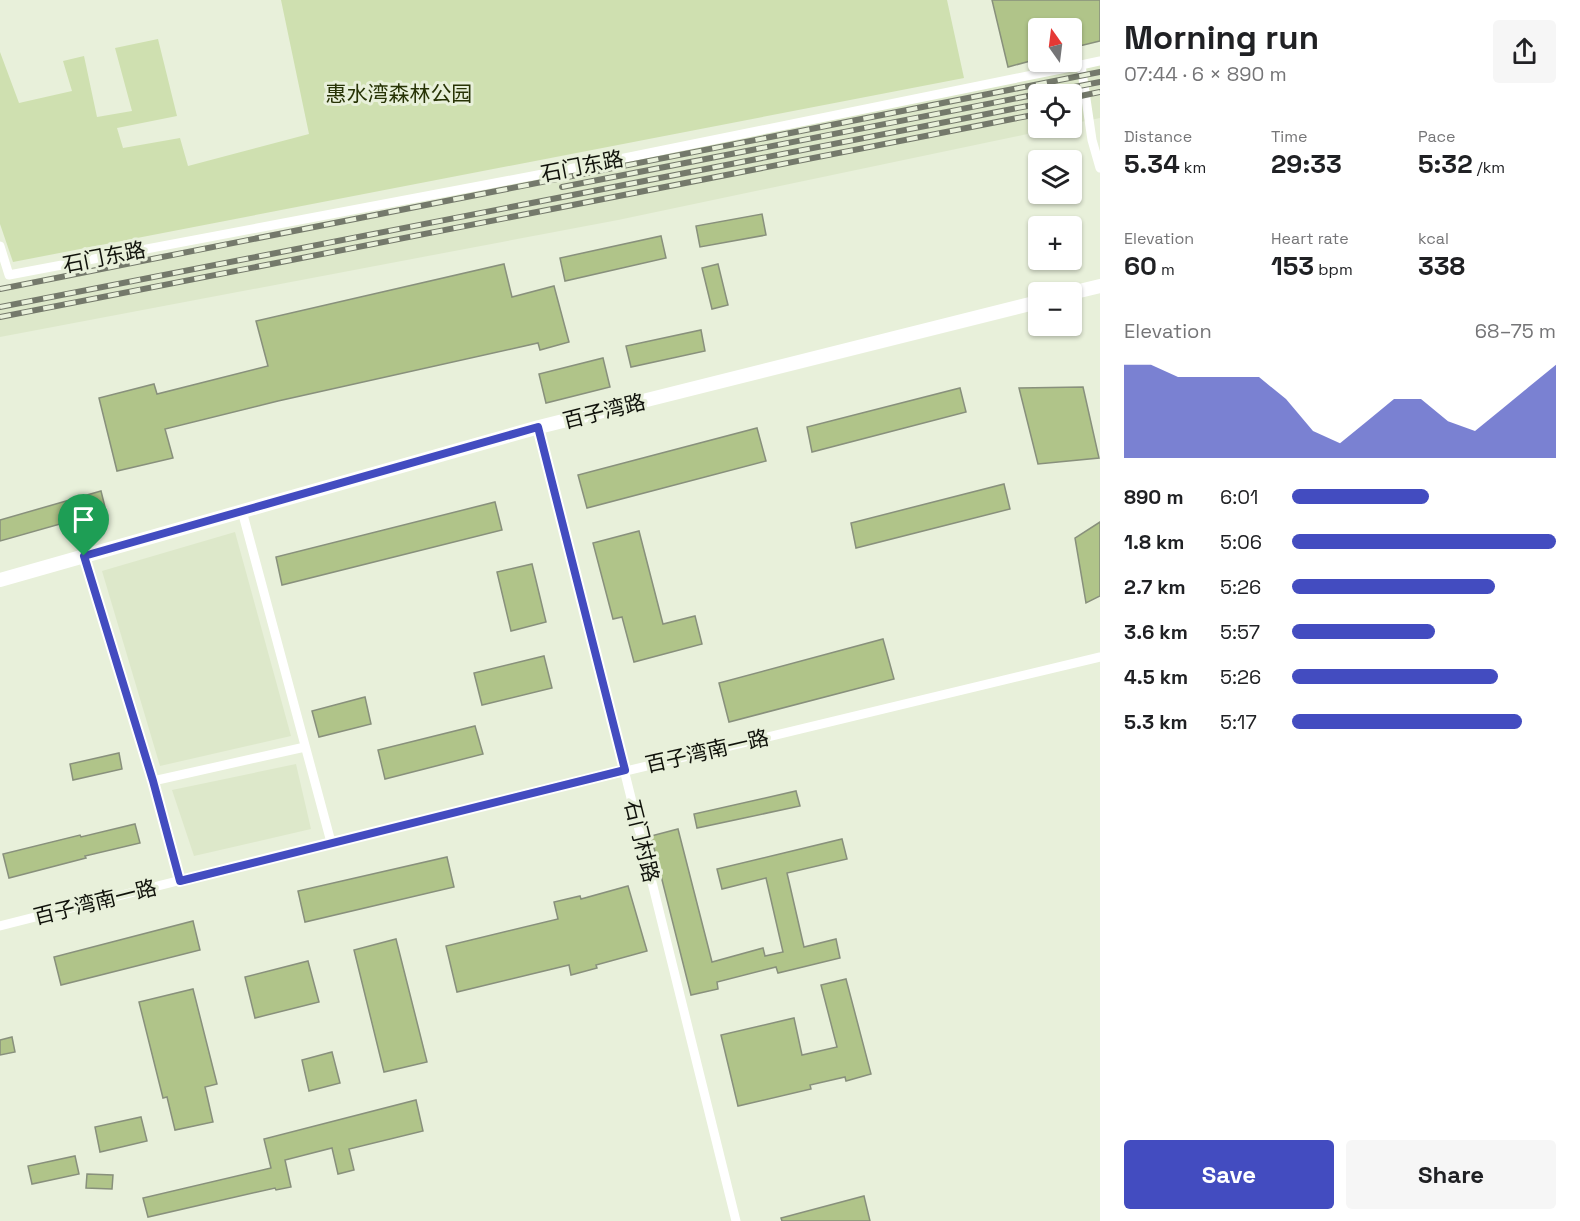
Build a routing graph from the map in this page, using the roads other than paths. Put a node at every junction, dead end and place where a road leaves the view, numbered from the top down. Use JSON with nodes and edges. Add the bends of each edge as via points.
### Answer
{"nodes":[{"id":1,"x":1100,"y":61,"type":"edge"},
{"id":2,"x":1082,"y":65,"type":"edge"},
{"id":3,"x":1047,"y":72,"type":"edge"},
{"id":4,"x":1082,"y":72,"type":"edge"},
{"id":5,"x":1100,"y":168,"type":"edge"},
{"id":6,"x":0,"y":246,"type":"edge"},
{"id":7,"x":1100,"y":286,"type":"edge"},
{"id":8,"x":1082,"y":290,"type":"edge"},
{"id":9,"x":1028,"y":304,"type":"edge"},
{"id":10,"x":538,"y":427,"type":"junction"},
{"id":11,"x":243,"y":511,"type":"junction"},
{"id":12,"x":84,"y":556,"type":"junction"},
{"id":13,"x":0,"y":580,"type":"edge"},
{"id":14,"x":1100,"y":657,"type":"edge"},
{"id":15,"x":305,"y":747,"type":"junction"},
{"id":16,"x":625,"y":770,"type":"junction"},
{"id":17,"x":153,"y":781,"type":"junction"},
{"id":18,"x":331,"y":842,"type":"junction"},
{"id":19,"x":180,"y":881,"type":"junction"},
{"id":20,"x":0,"y":926,"type":"edge"},
{"id":21,"x":736,"y":1221,"type":"edge"}],
"edges":[{"from":1,"to":2,"type":"street"},
{"from":3,"to":6,"type":"street","name":"石门东路","via":[[595,164],[9,275]]},
{"from":4,"to":5,"type":"street"},
{"from":7,"to":8,"type":"street"},
{"from":9,"to":10,"type":"street","name":"百子湾路"},
{"from":10,"to":11,"type":"street","name":"百子湾路"},
{"from":10,"to":16,"type":"street","name":"石门村路"},
{"from":11,"to":12,"type":"street","name":"百子湾路"},
{"from":11,"to":15,"type":"street"},
{"from":12,"to":13,"type":"street","name":"百子湾路"},
{"from":12,"to":17,"type":"street"},
{"from":14,"to":16,"type":"street","name":"百子湾南一路"},
{"from":15,"to":17,"type":"street"},
{"from":15,"to":18,"type":"street"},
{"from":16,"to":18,"type":"street","name":"百子湾南一路"},
{"from":16,"to":21,"type":"street","name":"石门村路"},
{"from":17,"to":19,"type":"street"},
{"from":18,"to":19,"type":"street","name":"百子湾南一路"},
{"from":19,"to":20,"type":"street","name":"百子湾南一路"}]}
